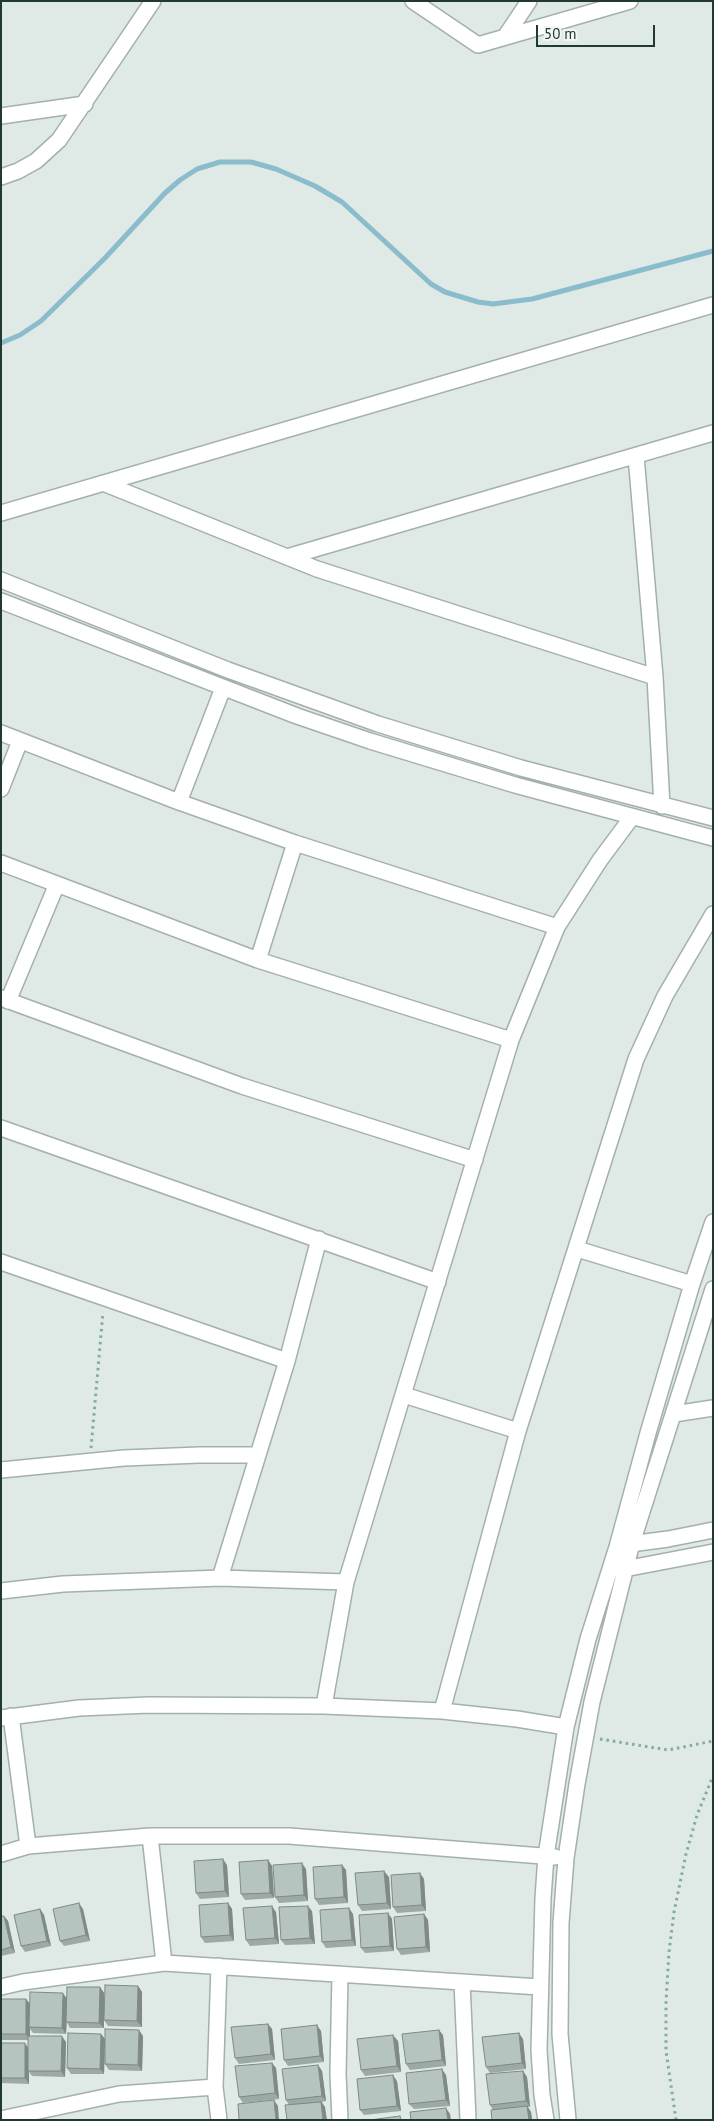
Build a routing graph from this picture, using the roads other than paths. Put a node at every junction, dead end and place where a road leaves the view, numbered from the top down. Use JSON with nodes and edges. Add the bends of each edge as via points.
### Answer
{"nodes":[{"id":1,"x":153,"y":1,"type":"edge"},
{"id":2,"x":413,"y":1,"type":"edge"},
{"id":3,"x":529,"y":1,"type":"edge"},
{"id":4,"x":630,"y":1,"type":"edge"},
{"id":5,"x":505,"y":37,"type":"junction"},
{"id":6,"x":85,"y":104,"type":"junction"},
{"id":7,"x":1,"y":116,"type":"edge"},
{"id":8,"x":1,"y":177,"type":"edge"},
{"id":9,"x":713,"y":305,"type":"edge"},
{"id":10,"x":713,"y":434,"type":"edge"},
{"id":11,"x":636,"y":456,"type":"junction"},
{"id":12,"x":103,"y":483,"type":"junction"},
{"id":13,"x":1,"y":512,"type":"edge"},
{"id":14,"x":287,"y":557,"type":"junction"},
{"id":15,"x":1,"y":580,"type":"edge"},
{"id":16,"x":1,"y":601,"type":"edge"},
{"id":17,"x":655,"y":676,"type":"junction"},
{"id":18,"x":223,"y":688,"type":"junction"},
{"id":19,"x":401,"y":731,"type":"junction"},
{"id":20,"x":1,"y":733,"type":"edge"},
{"id":21,"x":20,"y":740,"type":"junction"},
{"id":22,"x":396,"y":749,"type":"junction"},
{"id":23,"x":1,"y":789,"type":"edge"},
{"id":24,"x":179,"y":802,"type":"junction"},
{"id":25,"x":662,"y":806,"type":"junction"},
{"id":26,"x":632,"y":817,"type":"junction"},
{"id":27,"x":713,"y":818,"type":"edge"},
{"id":28,"x":713,"y":838,"type":"edge"},
{"id":29,"x":295,"y":843,"type":"junction"},
{"id":30,"x":1,"y":863,"type":"edge"},
{"id":31,"x":57,"y":884,"type":"junction"},
{"id":32,"x":713,"y":914,"type":"edge"},
{"id":33,"x":557,"y":928,"type":"junction"},
{"id":34,"x":258,"y":960,"type":"junction"},
{"id":35,"x":5,"y":1000,"type":"edge"},
{"id":36,"x":510,"y":1040,"type":"junction"},
{"id":37,"x":1,"y":1128,"type":"edge"},
{"id":38,"x":475,"y":1160,"type":"junction"},
{"id":39,"x":713,"y":1222,"type":"edge"},
{"id":40,"x":319,"y":1238,"type":"junction"},
{"id":41,"x":577,"y":1249,"type":"junction"},
{"id":42,"x":1,"y":1262,"type":"edge"},
{"id":43,"x":438,"y":1282,"type":"junction"},
{"id":44,"x":692,"y":1284,"type":"junction"},
{"id":45,"x":713,"y":1289,"type":"edge"},
{"id":46,"x":287,"y":1361,"type":"junction"},
{"id":47,"x":404,"y":1395,"type":"junction"},
{"id":48,"x":713,"y":1408,"type":"edge"},
{"id":49,"x":674,"y":1414,"type":"junction"},
{"id":50,"x":518,"y":1431,"type":"junction"},
{"id":51,"x":257,"y":1455,"type":"junction"},
{"id":52,"x":1,"y":1470,"type":"edge"},
{"id":53,"x":713,"y":1530,"type":"edge"},
{"id":54,"x":632,"y":1543,"type":"junction"},
{"id":55,"x":617,"y":1547,"type":"junction"},
{"id":56,"x":713,"y":1552,"type":"edge"},
{"id":57,"x":626,"y":1570,"type":"junction"},
{"id":58,"x":610,"y":1571,"type":"junction"},
{"id":59,"x":220,"y":1578,"type":"junction"},
{"id":60,"x":346,"y":1582,"type":"junction"},
{"id":61,"x":1,"y":1591,"type":"edge"},
{"id":62,"x":324,"y":1706,"type":"junction"},
{"id":63,"x":442,"y":1712,"type":"junction"},
{"id":64,"x":6,"y":1717,"type":"edge"},
{"id":65,"x":566,"y":1727,"type":"junction"},
{"id":66,"x":150,"y":1836,"type":"junction"},
{"id":67,"x":28,"y":1846,"type":"junction"},
{"id":68,"x":1,"y":1854,"type":"edge"},
{"id":69,"x":546,"y":1856,"type":"junction"},
{"id":70,"x":566,"y":1858,"type":"junction"},
{"id":71,"x":164,"y":1963,"type":"junction"},
{"id":72,"x":218,"y":1966,"type":"junction"},
{"id":73,"x":340,"y":1974,"type":"junction"},
{"id":74,"x":462,"y":1982,"type":"junction"},
{"id":75,"x":1,"y":1987,"type":"edge"},
{"id":76,"x":540,"y":1987,"type":"junction"},
{"id":77,"x":215,"y":2087,"type":"junction"},
{"id":78,"x":1,"y":2119,"type":"edge"},
{"id":79,"x":219,"y":2120,"type":"edge"},
{"id":80,"x":340,"y":2120,"type":"edge"},
{"id":81,"x":468,"y":2120,"type":"edge"},
{"id":82,"x":546,"y":2120,"type":"edge"},
{"id":83,"x":568,"y":2120,"type":"edge"}],
"edges":[{"from":1,"to":6,"type":"street"},
{"from":2,"to":5,"type":"street","via":[[478,45]]},
{"from":3,"to":5,"type":"street"},
{"from":4,"to":5,"type":"street"},
{"from":6,"to":7,"type":"street"},
{"from":6,"to":8,"type":"street","via":[[44,155]]},
{"from":9,"to":12,"type":"street"},
{"from":10,"to":11,"type":"street"},
{"from":11,"to":14,"type":"street"},
{"from":11,"to":17,"type":"street"},
{"from":12,"to":13,"type":"street"},
{"from":12,"to":14,"type":"street"},
{"from":14,"to":17,"type":"street"},
{"from":15,"to":19,"type":"street","via":[[228,670]]},
{"from":16,"to":18,"type":"street"},
{"from":17,"to":25,"type":"street"},
{"from":18,"to":22,"type":"street"},
{"from":18,"to":24,"type":"street"},
{"from":19,"to":22,"type":"street"},
{"from":19,"to":25,"type":"street"},
{"from":20,"to":21,"type":"street"},
{"from":21,"to":23,"type":"street"},
{"from":21,"to":24,"type":"street"},
{"from":22,"to":26,"type":"street"},
{"from":24,"to":29,"type":"street"},
{"from":25,"to":27,"type":"street"},
{"from":26,"to":28,"type":"street"},
{"from":26,"to":33,"type":"street"},
{"from":29,"to":33,"type":"street"},
{"from":29,"to":34,"type":"street"},
{"from":30,"to":31,"type":"street"},
{"from":31,"to":34,"type":"street"},
{"from":31,"to":35,"type":"street"},
{"from":32,"to":41,"type":"street","via":[[665,996],[636,1060]]},
{"from":33,"to":36,"type":"street"},
{"from":34,"to":36,"type":"street"},
{"from":35,"to":38,"type":"street","via":[[242,1086]]},
{"from":36,"to":38,"type":"street"},
{"from":37,"to":40,"type":"street"},
{"from":38,"to":43,"type":"street"},
{"from":39,"to":44,"type":"street"},
{"from":40,"to":43,"type":"street"},
{"from":40,"to":46,"type":"street"},
{"from":41,"to":44,"type":"street"},
{"from":41,"to":50,"type":"street"},
{"from":42,"to":46,"type":"street"},
{"from":43,"to":47,"type":"street"},
{"from":44,"to":55,"type":"street"},
{"from":45,"to":49,"type":"street"},
{"from":46,"to":51,"type":"street"},
{"from":47,"to":50,"type":"street"},
{"from":47,"to":60,"type":"street"},
{"from":48,"to":49,"type":"street"},
{"from":49,"to":54,"type":"street"},
{"from":50,"to":63,"type":"street"},
{"from":51,"to":52,"type":"street","via":[[90,1461]]},
{"from":51,"to":59,"type":"street"},
{"from":53,"to":54,"type":"street"},
{"from":54,"to":55,"type":"street"},
{"from":54,"to":57,"type":"street"},
{"from":55,"to":58,"type":"street"},
{"from":56,"to":57,"type":"street"},
{"from":57,"to":58,"type":"street"},
{"from":57,"to":70,"type":"street","via":[[585,1737]]},
{"from":58,"to":65,"type":"street","via":[[588,1639]]},
{"from":59,"to":60,"type":"street"},
{"from":59,"to":61,"type":"street","via":[[63,1584]]},
{"from":60,"to":62,"type":"street"},
{"from":62,"to":63,"type":"street"},
{"from":62,"to":64,"type":"street","via":[[149,1705],[79,1708]]},
{"from":63,"to":65,"type":"street"},
{"from":64,"to":67,"type":"street"},
{"from":65,"to":69,"type":"street"},
{"from":66,"to":67,"type":"street"},
{"from":66,"to":69,"type":"street","via":[[288,1836]]},
{"from":66,"to":71,"type":"street"},
{"from":67,"to":68,"type":"street"},
{"from":69,"to":70,"type":"street"},
{"from":69,"to":76,"type":"street"},
{"from":70,"to":83,"type":"street","via":[[561,1923],[560,2034]]},
{"from":71,"to":72,"type":"street"},
{"from":71,"to":75,"type":"street"},
{"from":72,"to":73,"type":"street"},
{"from":72,"to":77,"type":"street"},
{"from":73,"to":74,"type":"street"},
{"from":73,"to":80,"type":"street"},
{"from":74,"to":76,"type":"street"},
{"from":74,"to":81,"type":"street"},
{"from":76,"to":82,"type":"street","via":[[539,2050]]},
{"from":77,"to":78,"type":"street","via":[[118,2094]]},
{"from":77,"to":79,"type":"street"}]}
